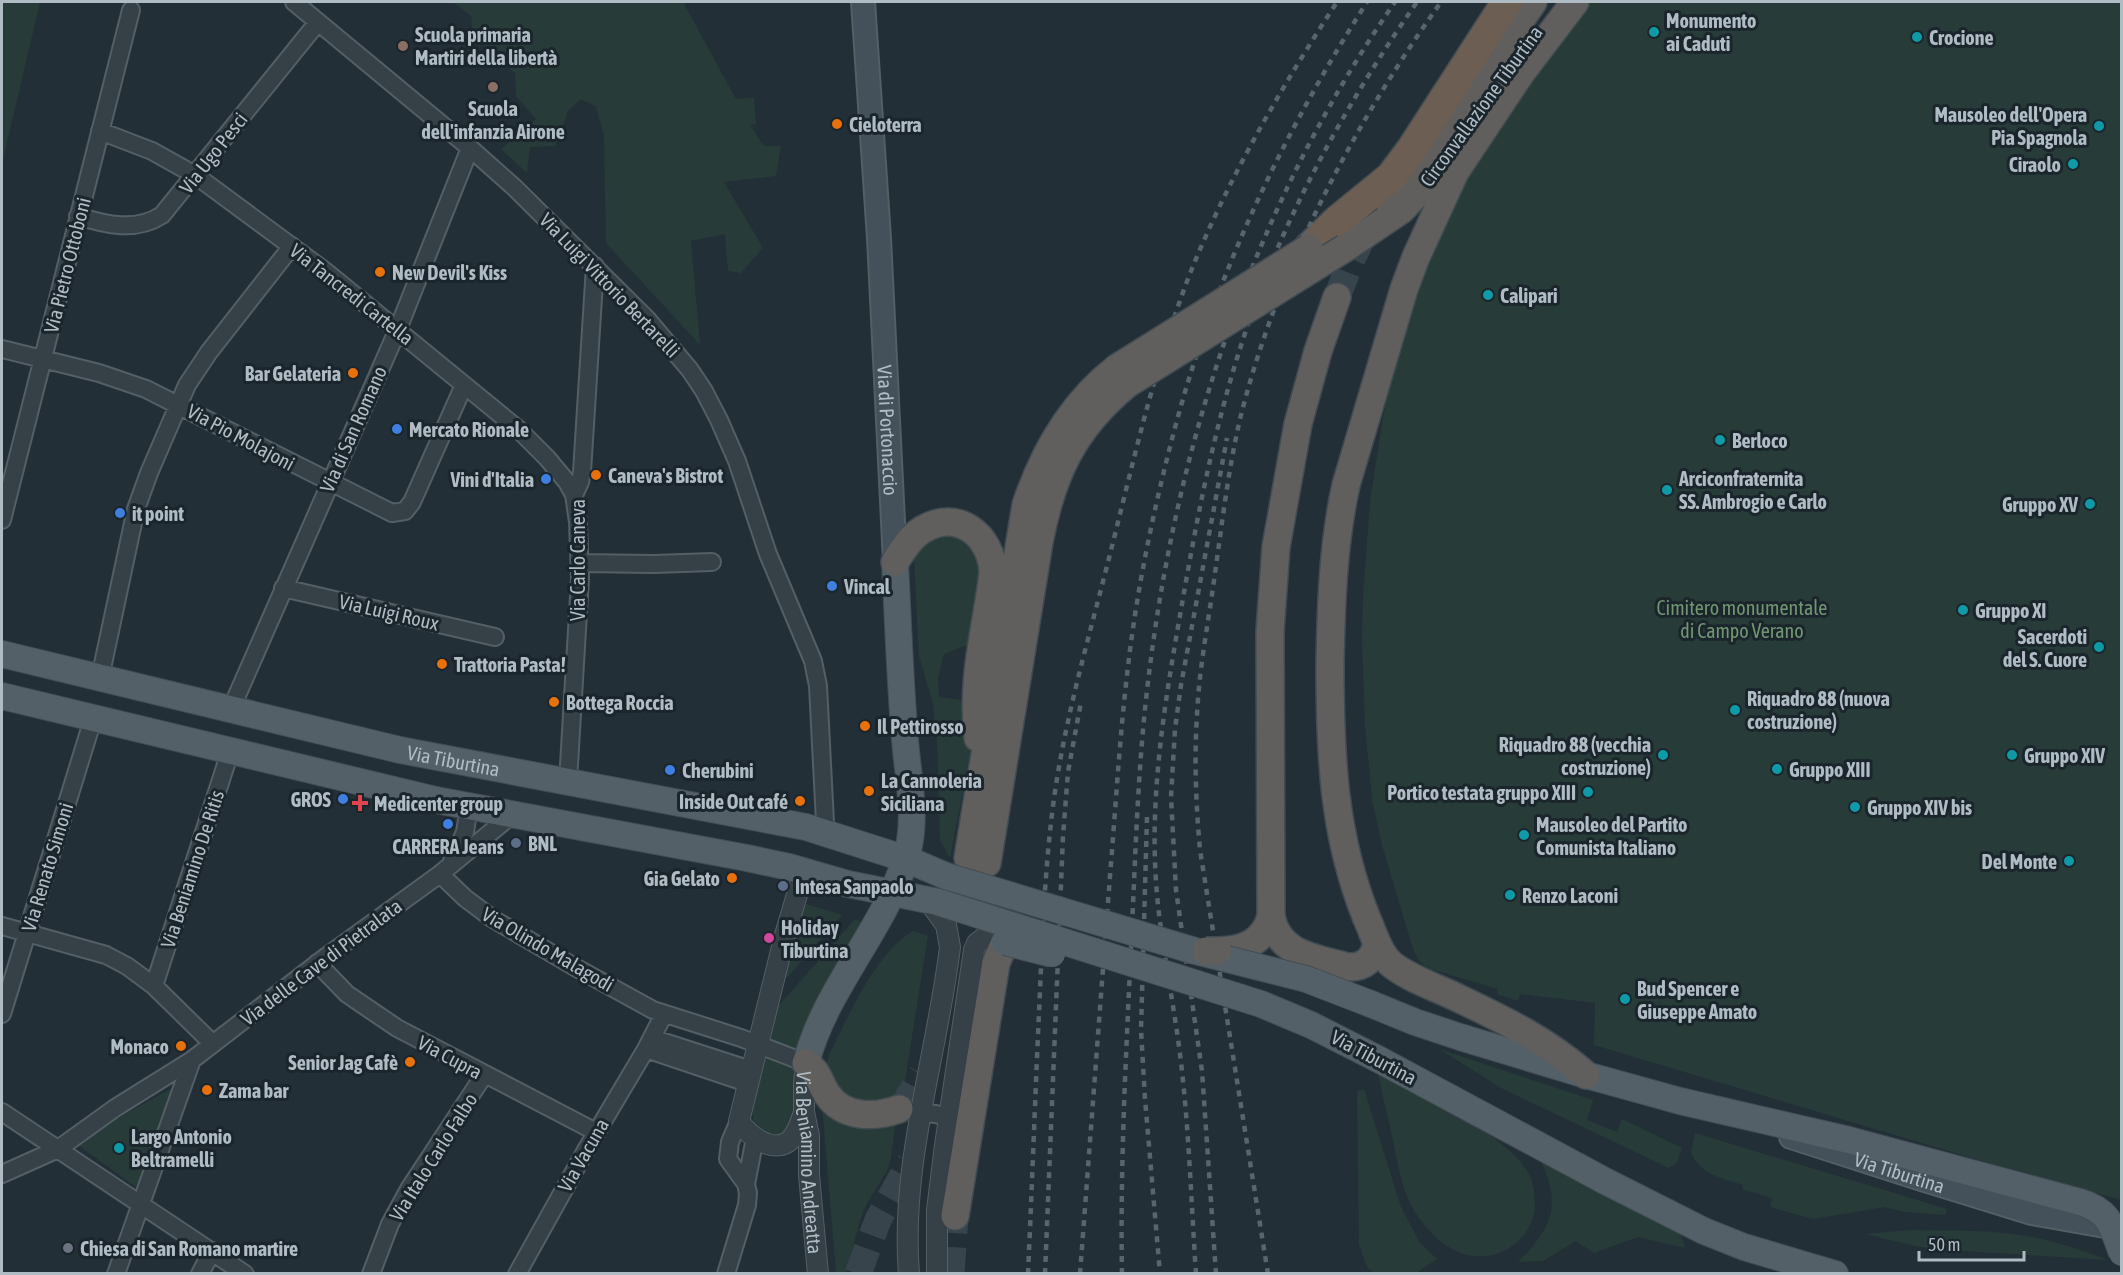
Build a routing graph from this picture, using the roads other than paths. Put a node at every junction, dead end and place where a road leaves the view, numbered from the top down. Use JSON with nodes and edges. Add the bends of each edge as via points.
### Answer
{"nodes":[{"id":1,"x":294,"y":2,"type":"edge"},
{"id":2,"x":863,"y":2,"type":"edge"},
{"id":3,"x":1507,"y":2,"type":"edge"},
{"id":4,"x":1533,"y":2,"type":"edge"},
{"id":5,"x":1556,"y":2,"type":"edge"},
{"id":6,"x":1575,"y":2,"type":"edge"},
{"id":7,"x":131,"y":10,"type":"dead end"},
{"id":8,"x":318,"y":22,"type":"junction"},
{"id":9,"x":100,"y":131,"type":"junction"},
{"id":10,"x":470,"y":148,"type":"junction"},
{"id":11,"x":195,"y":175,"type":"junction"},
{"id":12,"x":1367,"y":205,"type":"junction"},
{"id":13,"x":78,"y":216,"type":"junction"},
{"id":14,"x":292,"y":246,"type":"junction"},
{"id":15,"x":1310,"y":248,"type":"joint"},
{"id":16,"x":595,"y":266,"type":"junction"},
{"id":17,"x":1337,"y":297,"type":"tunnel mouth"},
{"id":18,"x":398,"y":329,"type":"junction"},
{"id":19,"x":2,"y":349,"type":"edge"},
{"id":20,"x":43,"y":359,"type":"junction"},
{"id":21,"x":1122,"y":376,"type":"junction"},
{"id":22,"x":464,"y":385,"type":"junction"},
{"id":23,"x":180,"y":405,"type":"junction"},
{"id":24,"x":329,"y":482,"type":"junction"},
{"id":25,"x":574,"y":495,"type":"junction"},
{"id":26,"x":2,"y":520,"type":"edge"},
{"id":27,"x":712,"y":562,"type":"dead end"},
{"id":28,"x":895,"y":562,"type":"junction"},
{"id":29,"x":580,"y":563,"type":"junction"},
{"id":30,"x":283,"y":588,"type":"junction"},
{"id":31,"x":495,"y":637,"type":"dead end"},
{"id":32,"x":2,"y":654,"type":"edge"},
{"id":33,"x":100,"y":678,"type":"junction"},
{"id":34,"x":2,"y":696,"type":"edge"},
{"id":35,"x":231,"y":709,"type":"junction"},
{"id":36,"x":93,"y":719,"type":"junction"},
{"id":37,"x":230,"y":752,"type":"junction"},
{"id":38,"x":982,"y":778,"type":"junction"},
{"id":39,"x":568,"y":782,"type":"junction"},
{"id":40,"x":470,"y":807,"type":"junction"},
{"id":41,"x":513,"y":814,"type":"junction"},
{"id":42,"x":823,"y":832,"type":"junction"},
{"id":43,"x":906,"y":859,"type":"junction"},
{"id":44,"x":445,"y":869,"type":"junction"},
{"id":45,"x":804,"y":871,"type":"junction"},
{"id":46,"x":892,"y":892,"type":"junction"},
{"id":47,"x":933,"y":903,"type":"junction"},
{"id":48,"x":1271,"y":916,"type":"junction"},
{"id":49,"x":2,"y":926,"type":"edge"},
{"id":50,"x":27,"y":933,"type":"junction"},
{"id":51,"x":1206,"y":951,"type":"junction"},
{"id":52,"x":992,"y":953,"type":"junction"},
{"id":53,"x":1372,"y":953,"type":"junction"},
{"id":54,"x":317,"y":963,"type":"junction"},
{"id":55,"x":1150,"y":968,"type":"junction"},
{"id":56,"x":153,"y":986,"type":"junction"},
{"id":57,"x":2,"y":1014,"type":"edge"},
{"id":58,"x":664,"y":1014,"type":"junction"},
{"id":59,"x":649,"y":1043,"type":"junction"},
{"id":60,"x":213,"y":1044,"type":"junction"},
{"id":61,"x":757,"y":1044,"type":"junction"},
{"id":62,"x":192,"y":1060,"type":"junction"},
{"id":63,"x":806,"y":1063,"type":"junction"},
{"id":64,"x":484,"y":1075,"type":"junction"},
{"id":65,"x":1586,"y":1075,"type":"junction"},
{"id":66,"x":749,"y":1077,"type":"junction"},
{"id":67,"x":925,"y":1086,"type":"junction"},
{"id":68,"x":952,"y":1095,"type":"junction"},
{"id":69,"x":1680,"y":1101,"type":"junction"},
{"id":70,"x":910,"y":1111,"type":"junction"},
{"id":71,"x":2,"y":1112,"type":"edge"},
{"id":72,"x":804,"y":1112,"type":"junction"},
{"id":73,"x":949,"y":1118,"type":"junction"},
{"id":74,"x":739,"y":1121,"type":"junction"},
{"id":75,"x":596,"y":1132,"type":"junction"},
{"id":76,"x":755,"y":1138,"type":"junction"},
{"id":77,"x":787,"y":1142,"type":"junction"},
{"id":78,"x":58,"y":1149,"type":"junction"},
{"id":79,"x":2,"y":1174,"type":"edge"},
{"id":80,"x":809,"y":1175,"type":"junction"},
{"id":81,"x":746,"y":1184,"type":"junction"},
{"id":82,"x":141,"y":1204,"type":"junction"},
{"id":83,"x":955,"y":1215,"type":"tunnel mouth"},
{"id":84,"x":2121,"y":1229,"type":"edge"},
{"id":85,"x":212,"y":1251,"type":"junction"},
{"id":86,"x":2121,"y":1253,"type":"edge"},
{"id":87,"x":116,"y":1274,"type":"edge"},
{"id":88,"x":200,"y":1274,"type":"edge"},
{"id":89,"x":245,"y":1274,"type":"edge"},
{"id":90,"x":371,"y":1274,"type":"edge"},
{"id":91,"x":517,"y":1274,"type":"edge"},
{"id":92,"x":726,"y":1274,"type":"edge"},
{"id":93,"x":818,"y":1274,"type":"edge"},
{"id":94,"x":909,"y":1274,"type":"edge"},
{"id":95,"x":937,"y":1274,"type":"edge"},
{"id":96,"x":1835,"y":1274,"type":"edge"}],
"edges":[{"from":1,"to":8,"type":"street","name":"Via Luigi Vittorio Bertarelli"},
{"from":2,"to":28,"type":"main road","name":"Via di Portonaccio"},
{"from":3,"to":12,"type":"highway","via":[[1407,156]]},
{"from":4,"to":12,"type":"highway","name":"Circonvallazione Tiburtina","via":[[1426,157],[1399,186]]},
{"from":5,"to":21,"type":"highway","name":"Circonvallazione Tiburtina","bridge":true,"via":[[1431,179],[1401,210],[1345,248]]},
{"from":6,"to":53,"type":"highway","via":[[1484,127],[1441,198],[1404,289],[1346,485],[1331,608],[1332,771],[1345,850]]},
{"from":7,"to":9,"type":"street","name":"Via Pietro Ottoboni"},
{"from":8,"to":10,"type":"street","name":"Via Luigi Vittorio Bertarelli"},
{"from":8,"to":11,"type":"street","name":"Via Ugo Pesci"},
{"from":9,"to":11,"type":"street","name":"Via Tancredi Cartella","via":[[152,151]]},
{"from":9,"to":13,"type":"street","name":"Via Pietro Ottoboni"},
{"from":10,"to":16,"type":"street","name":"Via Luigi Vittorio Bertarelli"},
{"from":10,"to":18,"type":"street","name":"Via di San Romano"},
{"from":11,"to":13,"type":"street","name":"Via Ugo Pesci","via":[[166,212],[151,222],[122,226]]},
{"from":11,"to":14,"type":"street","name":"Via Tancredi Cartella"},
{"from":12,"to":15,"type":"highway","via":[[1337,221]]},
{"from":13,"to":20,"type":"street","name":"Via Pietro Ottoboni"},
{"from":14,"to":18,"type":"street","name":"Via Tancredi Cartella"},
{"from":14,"to":23,"type":"street","via":[[205,357],[187,385]]},
{"from":15,"to":21,"type":"highway","bridge":true},
{"from":16,"to":25,"type":"street","name":"Via Carlo Caneva","via":[[582,472]]},
{"from":16,"to":42,"type":"street","name":"Via Luigi Vittorio Bertarelli","via":[[690,370],[714,409],[737,460],[768,554],[815,668]]},
{"from":17,"to":48,"type":"highway","via":[[1296,432],[1276,548],[1270,631]]},
{"from":18,"to":22,"type":"street","name":"Via Tancredi Cartella"},
{"from":18,"to":24,"type":"street","name":"Via di San Romano"},
{"from":19,"to":20,"type":"street","name":"Via Pio Molajoni"},
{"from":20,"to":23,"type":"street","name":"Via Pio Molajoni","via":[[126,381]]},
{"from":20,"to":26,"type":"street","name":"Via Pietro Ottoboni"},
{"from":21,"to":38,"type":"highway","via":[[1095,387],[1074,411],[1032,485],[1019,540]]},
{"from":21,"to":38,"type":"highway","via":[[1079,436],[1049,496],[978,861]]},
{"from":22,"to":24,"type":"street","name":"Via Pio Molajoni","via":[[408,508],[388,512]]},
{"from":22,"to":25,"type":"street","name":"Via Tancredi Cartella","via":[[540,450]]},
{"from":23,"to":24,"type":"street","name":"Via Pio Molajoni"},
{"from":23,"to":33,"type":"street","via":[[136,508]]},
{"from":24,"to":30,"type":"street","name":"Via di San Romano"},
{"from":25,"to":29,"type":"street","name":"Via Carlo Caneva"},
{"from":27,"to":29,"type":"street"},
{"from":28,"to":38,"type":"highway","via":[[921,531],[941,523],[967,527],[990,552],[993,573],[975,691]]},
{"from":28,"to":43,"type":"main road","name":"Via di Portonaccio","via":[[912,825]]},
{"from":29,"to":39,"type":"street","name":"Via Carlo Caneva"},
{"from":30,"to":31,"type":"street","name":"Via Luigi Roux"},
{"from":30,"to":35,"type":"street","name":"Via di San Romano"},
{"from":32,"to":33,"type":"main road","name":"Via Tiburtina"},
{"from":33,"to":35,"type":"main road","name":"Via Tiburtina"},
{"from":34,"to":36,"type":"main road","name":"Via Tiburtina"},
{"from":35,"to":39,"type":"main road","name":"Via Tiburtina","via":[[400,750]]},
{"from":36,"to":37,"type":"main road","name":"Via Tiburtina"},
{"from":36,"to":50,"type":"street","name":"Via Renato Simoni"},
{"from":37,"to":40,"type":"main road","name":"Via Tiburtina"},
{"from":37,"to":56,"type":"street","name":"Via Beniamino De Ritis"},
{"from":39,"to":42,"type":"main road","name":"Via Tiburtina"},
{"from":40,"to":41,"type":"main road","name":"Via Tiburtina"},
{"from":40,"to":44,"type":"street","via":[[465,832]]},
{"from":41,"to":44,"type":"street","name":"Via delle Cave di Pietralata"},
{"from":41,"to":45,"type":"main road","name":"Via Tiburtina"},
{"from":42,"to":43,"type":"main road","name":"Via Tiburtina"},
{"from":43,"to":46,"type":"main road"},
{"from":43,"to":51,"type":"main road","name":"Via Tiburtina","bridge":true,"via":[[946,876]]},
{"from":44,"to":54,"type":"street","name":"Via delle Cave di Pietralata"},
{"from":44,"to":58,"type":"street","name":"Via Olindo Malagodi","via":[[465,898],[493,919]]},
{"from":45,"to":46,"type":"main road","name":"Via Tiburtina"},
{"from":45,"to":61,"type":"street"},
{"from":46,"to":47,"type":"main road","name":"Via Tiburtina"},
{"from":46,"to":63,"type":"main road","name":"Via Beniamino Andreatta","via":[[819,1025]]},
{"from":47,"to":55,"type":"main road","name":"Via Tiburtina","bridge":true},
{"from":47,"to":67,"type":"street","via":[[946,924],[950,943]]},
{"from":48,"to":51,"type":"highway","via":[[1266,930],[1253,943]]},
{"from":48,"to":53,"type":"highway","via":[[1273,928],[1283,943],[1296,951],[1347,968],[1355,967]]},
{"from":49,"to":50,"type":"street"},
{"from":50,"to":56,"type":"street","via":[[117,960]]},
{"from":50,"to":57,"type":"street","name":"Via Renato Simoni"},
{"from":51,"to":65,"type":"main road","name":"Via Tiburtina","bridge":true,"via":[[1306,980],[1449,1033]]},
{"from":52,"to":55,"type":"main road","bridge":true,"via":[[1060,955]]},
{"from":52,"to":68,"type":"street"},
{"from":52,"to":83,"type":"highway"},
{"from":53,"to":65,"type":"highway","via":[[1527,1032]]},
{"from":54,"to":60,"type":"street","name":"Via delle Cave di Pietralata"},
{"from":54,"to":64,"type":"street","name":"Via Cupra","via":[[341,990],[374,1014]]},
{"from":55,"to":96,"type":"main road","name":"Via Tiburtina","bridge":true,"via":[[1281,1011],[1678,1218],[1739,1245]]},
{"from":56,"to":60,"type":"street"},
{"from":58,"to":59,"type":"street","name":"Via Vacuna"},
{"from":58,"to":61,"type":"street","name":"Via Olindo Malagodi"},
{"from":59,"to":66,"type":"street"},
{"from":59,"to":75,"type":"street","name":"Via Vacuna"},
{"from":60,"to":62,"type":"street","name":"Via delle Cave di Pietralata"},
{"from":61,"to":63,"type":"street","name":"Via Olindo Malagodi"},
{"from":61,"to":66,"type":"street"},
{"from":62,"to":78,"type":"street"},
{"from":62,"to":82,"type":"street"},
{"from":63,"to":70,"type":"highway","via":[[842,1108],[866,1115]]},
{"from":63,"to":72,"type":"street","name":"Via Beniamino Andreatta"},
{"from":64,"to":75,"type":"street","name":"Via Cupra"},
{"from":64,"to":90,"type":"street","name":"Via Italo Carlo Falbo","via":[[409,1189],[390,1224]]},
{"from":65,"to":69,"type":"main road","name":"Via Tiburtina"},
{"from":66,"to":74,"type":"street"},
{"from":67,"to":68,"type":"street","via":[[936,1094]]},
{"from":67,"to":70,"type":"street"},
{"from":68,"to":73,"type":"street"},
{"from":69,"to":84,"type":"main road","name":"Via Tiburtina","via":[[2032,1213]]},
{"from":69,"to":86,"type":"main road","name":"Via Tiburtina","bridge":true,"via":[[1849,1140],[2096,1207],[2106,1216]]},
{"from":70,"to":73,"type":"street"},
{"from":70,"to":94,"type":"street"},
{"from":71,"to":78,"type":"street"},
{"from":72,"to":77,"type":"street"},
{"from":72,"to":80,"type":"street","name":"Via Beniamino Andreatta","via":[[809,1136]]},
{"from":73,"to":95,"type":"street","via":[[938,1210]]},
{"from":74,"to":76,"type":"street"},
{"from":74,"to":81,"type":"street","via":[[728,1159]]},
{"from":75,"to":91,"type":"street","name":"Via Vacuna"},
{"from":76,"to":77,"type":"street","via":[[772,1145]]},
{"from":76,"to":81,"type":"street"},
{"from":77,"to":80,"type":"street"},
{"from":78,"to":79,"type":"street"},
{"from":78,"to":82,"type":"street"},
{"from":80,"to":93,"type":"street","name":"Via Beniamino Andreatta"},
{"from":81,"to":92,"type":"street","via":[[747,1205]]},
{"from":82,"to":85,"type":"street"},
{"from":82,"to":87,"type":"street"},
{"from":85,"to":88,"type":"street"},
{"from":85,"to":89,"type":"street"}]}
